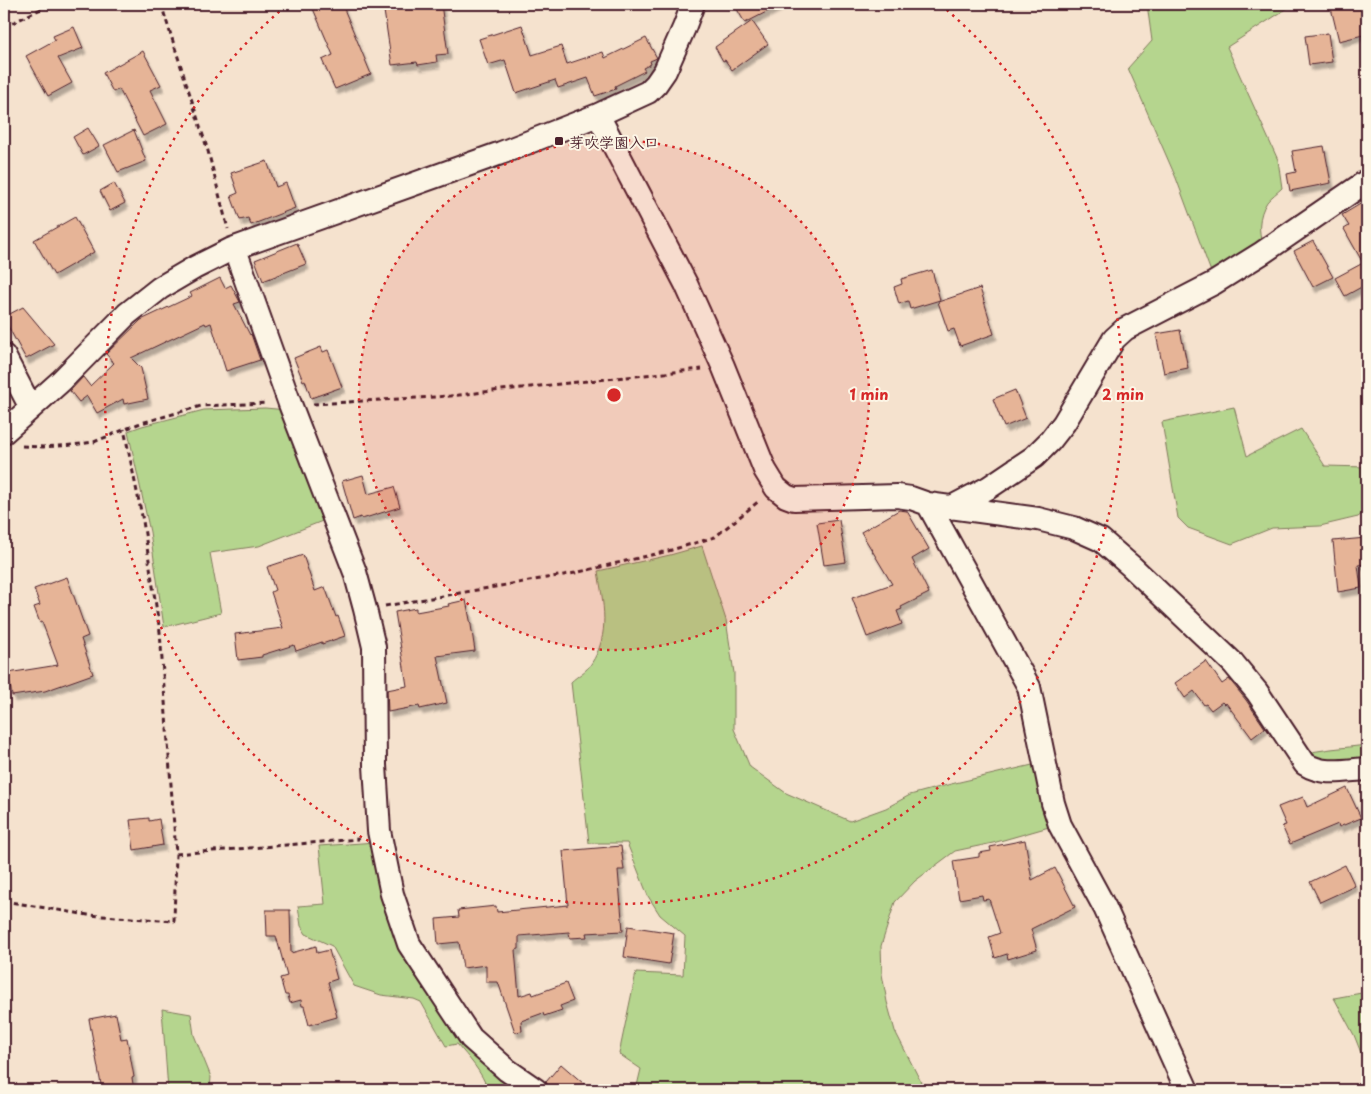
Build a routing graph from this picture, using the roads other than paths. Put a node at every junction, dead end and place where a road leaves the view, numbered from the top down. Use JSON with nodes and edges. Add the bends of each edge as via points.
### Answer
{"nodes":[{"id":1,"x":693,"y":4,"type":"edge"},
{"id":2,"x":598,"y":115,"type":"junction"},
{"id":3,"x":1367,"y":181,"type":"edge"},
{"id":4,"x":232,"y":249,"type":"junction"},
{"id":5,"x":4,"y":356,"type":"edge"},
{"id":6,"x":31,"y":408,"type":"junction"},
{"id":7,"x":9,"y":439,"type":"edge"},
{"id":8,"x":939,"y":506,"type":"junction"},
{"id":9,"x":1367,"y":769,"type":"edge"},
{"id":10,"x":536,"y":1090,"type":"edge"},
{"id":11,"x":1186,"y":1090,"type":"edge"}],
"edges":[{"from":1,"to":2,"type":"street","via":[[665,71],[656,84],[648,92]]},
{"from":2,"to":4,"type":"street"},
{"from":2,"to":8,"type":"street","via":[[686,284],[765,470],[776,488],[794,499],[897,496]]},
{"from":3,"to":8,"type":"street","via":[[1262,253],[1125,329],[1114,339],[1064,423],[1034,458],[988,488]]},
{"from":4,"to":6,"type":"street","via":[[160,288],[127,314]]},
{"from":4,"to":10,"type":"street","via":[[355,572],[365,610],[374,647],[375,764],[380,837],[392,894],[409,944],[471,1038]]},
{"from":5,"to":6,"type":"street"},
{"from":6,"to":7,"type":"street"},
{"from":8,"to":9,"type":"street","via":[[1038,519],[1074,528],[1101,540],[1233,662],[1305,764],[1323,771]]},
{"from":8,"to":11,"type":"street","via":[[1029,687],[1060,825],[1104,908]]}]}
